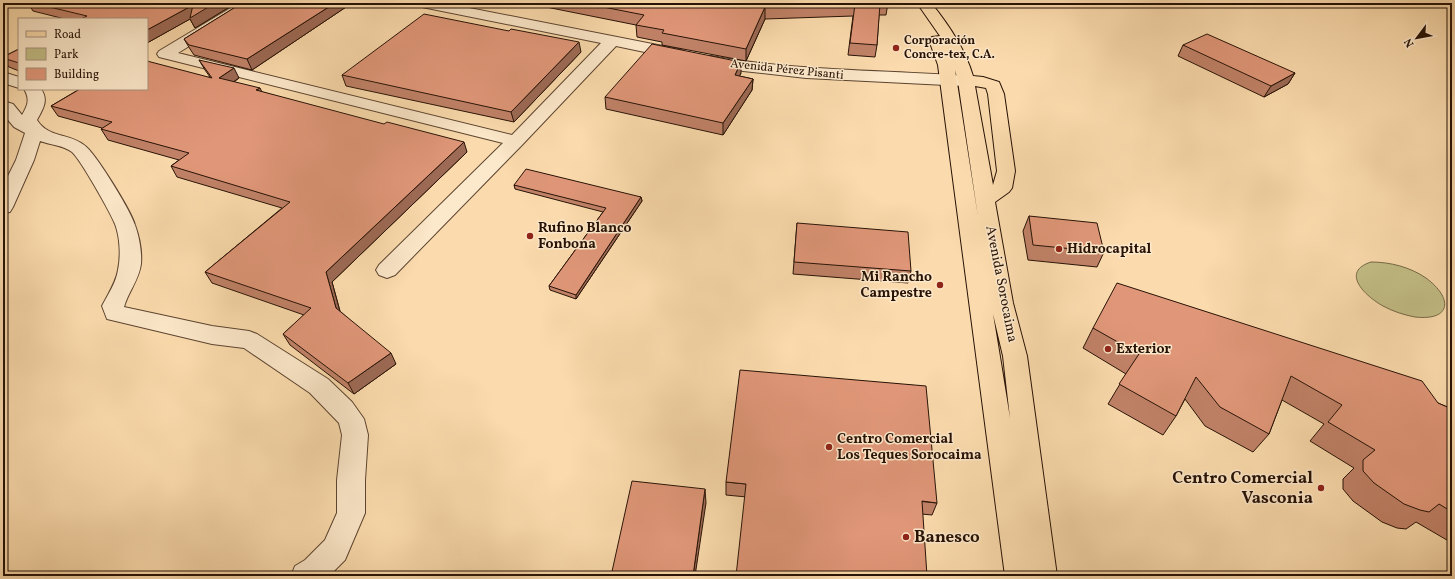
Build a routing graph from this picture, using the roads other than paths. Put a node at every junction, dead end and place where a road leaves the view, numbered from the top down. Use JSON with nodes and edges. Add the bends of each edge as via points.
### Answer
{"nodes":[{"id":1,"x":249,"y":3,"type":"edge"},
{"id":2,"x":422,"y":3,"type":"edge"},
{"id":3,"x":911,"y":3,"type":"edge"},
{"id":4,"x":924,"y":3,"type":"edge"},
{"id":5,"x":611,"y":42,"type":"junction"},
{"id":6,"x":3,"y":77,"type":"edge"},
{"id":7,"x":957,"y":81,"type":"junction"},
{"id":8,"x":18,"y":84,"type":"edge"},
{"id":9,"x":33,"y":90,"type":"edge"},
{"id":10,"x":3,"y":106,"type":"edge"},
{"id":11,"x":34,"y":131,"type":"junction"},
{"id":12,"x":516,"y":141,"type":"junction"},
{"id":13,"x":986,"y":199,"type":"junction"},
{"id":14,"x":3,"y":207,"type":"edge"},
{"id":15,"x":387,"y":270,"type":"dead end"},
{"id":16,"x":306,"y":576,"type":"edge"},
{"id":17,"x":1020,"y":576,"type":"edge"},
{"id":18,"x":1042,"y":576,"type":"edge"}],
"edges":[{"from":1,"to":12,"type":"street","via":[[165,54]]},
{"from":2,"to":5,"type":"street","name":"Avenida Pérez Pisanti"},
{"from":3,"to":7,"type":"main road","name":"Avenida Sorocaima","via":[[937,40],[946,65]]},
{"from":4,"to":7,"type":"main road","name":"Avenida Sorocaima","via":[[941,23],[962,65]]},
{"from":5,"to":7,"type":"street","name":"Avenida Pérez Pisanti","via":[[748,68]]},
{"from":5,"to":12,"type":"street"},
{"from":6,"to":8,"type":"street"},
{"from":7,"to":13,"type":"main road","name":"Avenida Sorocaima"},
{"from":7,"to":13,"type":"main road","via":[[983,82],[993,86],[996,94],[1006,171],[1002,188]]},
{"from":7,"to":17,"type":"main road","name":"Avenida Sorocaima"},
{"from":9,"to":11,"type":"street","via":[[38,98],[28,120]]},
{"from":10,"to":11,"type":"street","via":[[20,123]]},
{"from":11,"to":14,"type":"street","via":[[31,146]]},
{"from":11,"to":16,"type":"street","via":[[43,137],[71,144],[85,154],[125,224],[131,262],[113,306],[116,313],[212,335],[249,340],[319,386],[351,419],[355,435],[351,513],[335,550]]},
{"from":12,"to":15,"type":"street"},
{"from":13,"to":18,"type":"main road","name":"Avenida Sorocaima","via":[[1002,303],[1014,356]]}]}
